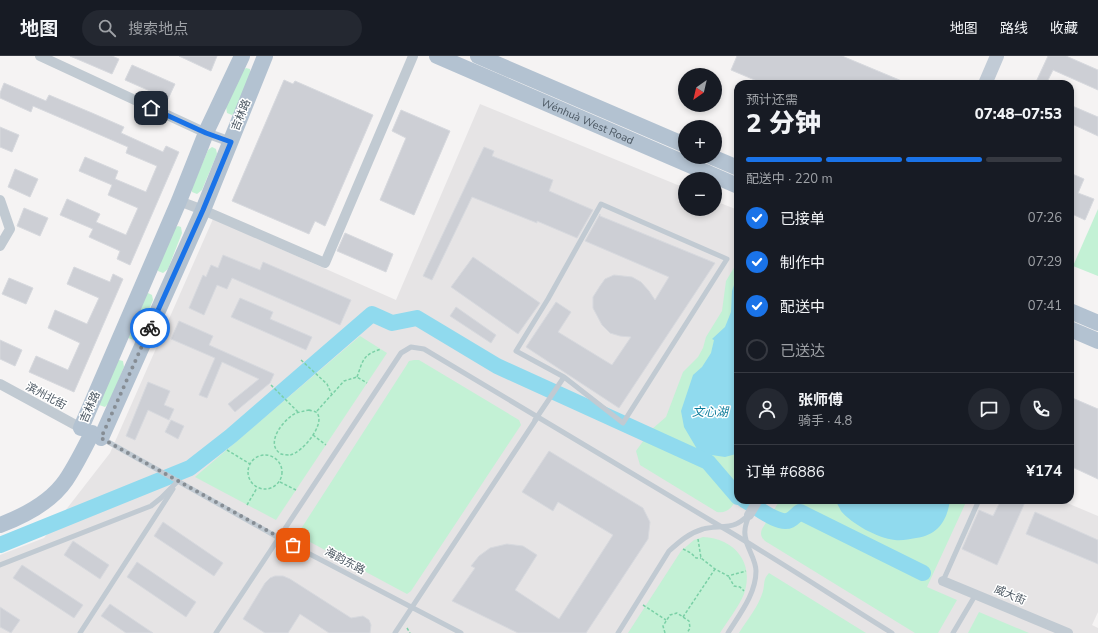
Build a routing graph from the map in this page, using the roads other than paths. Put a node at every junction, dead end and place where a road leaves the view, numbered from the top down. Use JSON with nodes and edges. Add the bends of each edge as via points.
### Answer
{"nodes":[{"id":1,"x":40,"y":56,"type":"edge"},
{"id":2,"x":242,"y":56,"type":"edge"},
{"id":3,"x":266,"y":56,"type":"edge"},
{"id":4,"x":413,"y":56,"type":"edge"},
{"id":5,"x":437,"y":56,"type":"edge"},
{"id":6,"x":478,"y":56,"type":"edge"},
{"id":7,"x":997,"y":56,"type":"edge"},
{"id":8,"x":987,"y":80,"type":"edge"},
{"id":9,"x":206,"y":133,"type":"junction"},
{"id":10,"x":231,"y":142,"type":"junction"},
{"id":11,"x":678,"y":142,"type":"edge"},
{"id":12,"x":722,"y":161,"type":"edge"},
{"id":13,"x":734,"y":166,"type":"edge"},
{"id":14,"x":734,"y":184,"type":"edge"},
{"id":15,"x":0,"y":200,"type":"edge"},
{"id":16,"x":179,"y":201,"type":"junction"},
{"id":17,"x":203,"y":210,"type":"junction"},
{"id":18,"x":0,"y":246,"type":"edge"},
{"id":19,"x":1074,"y":313,"type":"edge"},
{"id":20,"x":1098,"y":323,"type":"edge"},
{"id":21,"x":1074,"y":331,"type":"edge"},
{"id":22,"x":1098,"y":341,"type":"edge"},
{"id":23,"x":564,"y":377,"type":"junction"},
{"id":24,"x":0,"y":384,"type":"edge"},
{"id":25,"x":536,"y":418,"type":"junction"},
{"id":26,"x":91,"y":433,"type":"junction"},
{"id":27,"x":178,"y":481,"type":"junction"},
{"id":28,"x":756,"y":504,"type":"edge"},
{"id":29,"x":977,"y":504,"type":"edge"},
{"id":30,"x":749,"y":515,"type":"junction"},
{"id":31,"x":0,"y":525,"type":"edge"},
{"id":32,"x":721,"y":526,"type":"junction"},
{"id":33,"x":704,"y":528,"type":"junction"},
{"id":34,"x":735,"y":535,"type":"junction"},
{"id":35,"x":280,"y":538,"type":"junction"},
{"id":36,"x":747,"y":543,"type":"junction"},
{"id":37,"x":754,"y":559,"type":"junction"},
{"id":38,"x":0,"y":565,"type":"edge"},
{"id":39,"x":943,"y":581,"type":"joint"},
{"id":40,"x":976,"y":594,"type":"junction"},
{"id":41,"x":412,"y":607,"type":"junction"},
{"id":42,"x":80,"y":633,"type":"edge"},
{"id":43,"x":216,"y":633,"type":"edge"},
{"id":44,"x":395,"y":633,"type":"edge"},
{"id":45,"x":461,"y":633,"type":"edge"},
{"id":46,"x":618,"y":633,"type":"edge"},
{"id":47,"x":728,"y":633,"type":"edge"},
{"id":48,"x":892,"y":633,"type":"edge"},
{"id":49,"x":952,"y":633,"type":"edge"},
{"id":50,"x":1068,"y":633,"type":"edge"}],
"edges":[{"from":1,"to":9,"type":"street"},
{"from":2,"to":9,"type":"main road","name":"吉林路"},
{"from":3,"to":10,"type":"main road","name":"吉林路"},
{"from":4,"to":17,"type":"street","via":[[325,263]]},
{"from":5,"to":14,"type":"main road","name":"Wénhuà West Road"},
{"from":6,"to":11,"type":"main road","name":"Wénhuà West Road"},
{"from":7,"to":8,"type":"main road"},
{"from":9,"to":10,"type":"street"},
{"from":9,"to":16,"type":"main road","name":"吉林路"},
{"from":10,"to":17,"type":"main road","name":"吉林路"},
{"from":12,"to":13,"type":"main road"},
{"from":15,"to":18,"type":"street","via":[[10,229]]},
{"from":16,"to":17,"type":"street"},
{"from":16,"to":26,"type":"main road","name":"吉林路"},
{"from":17,"to":26,"type":"main road","name":"吉林路"},
{"from":19,"to":20,"type":"main road"},
{"from":21,"to":22,"type":"main road"},
{"from":23,"to":23,"type":"lane","via":[[516,351],[601,204],[727,259],[622,423]]},
{"from":23,"to":25,"type":"lane"},
{"from":24,"to":26,"type":"street","name":"滨州北街"},
{"from":25,"to":32,"type":"lane"},
{"from":25,"to":35,"type":"lane","via":[[424,349],[411,347],[401,354]]},
{"from":25,"to":41,"type":"lane"},
{"from":26,"to":27,"type":"lane","name":"海韵东路"},
{"from":26,"to":31,"type":"main road","name":"吉林路","via":[[65,481],[46,501],[16,519]]},
{"from":27,"to":35,"type":"lane","name":"海韵东路"},
{"from":27,"to":38,"type":"lane","via":[[151,506]]},
{"from":27,"to":42,"type":"lane"},
{"from":28,"to":30,"type":"street"},
{"from":29,"to":39,"type":"lane"},
{"from":30,"to":32,"type":"lane","via":[[736,524]]},
{"from":30,"to":36,"type":"lane","via":[[744,530]]},
{"from":32,"to":33,"type":"lane"},
{"from":32,"to":34,"type":"lane"},
{"from":33,"to":34,"type":"lane","via":[[722,530]]},
{"from":33,"to":46,"type":"lane","via":[[684,538],[669,551]]},
{"from":34,"to":36,"type":"lane"},
{"from":34,"to":37,"type":"lane"},
{"from":35,"to":41,"type":"lane","name":"海韵东路"},
{"from":35,"to":43,"type":"lane"},
{"from":36,"to":37,"type":"lane"},
{"from":36,"to":48,"type":"lane"},
{"from":37,"to":47,"type":"lane","via":[[756,572],[751,595]]},
{"from":39,"to":40,"type":"street","name":"威大街"},
{"from":40,"to":49,"type":"lane"},
{"from":40,"to":50,"type":"street","name":"威大街"},
{"from":41,"to":44,"type":"lane"},
{"from":41,"to":45,"type":"lane","name":"海韵东路"}]}
